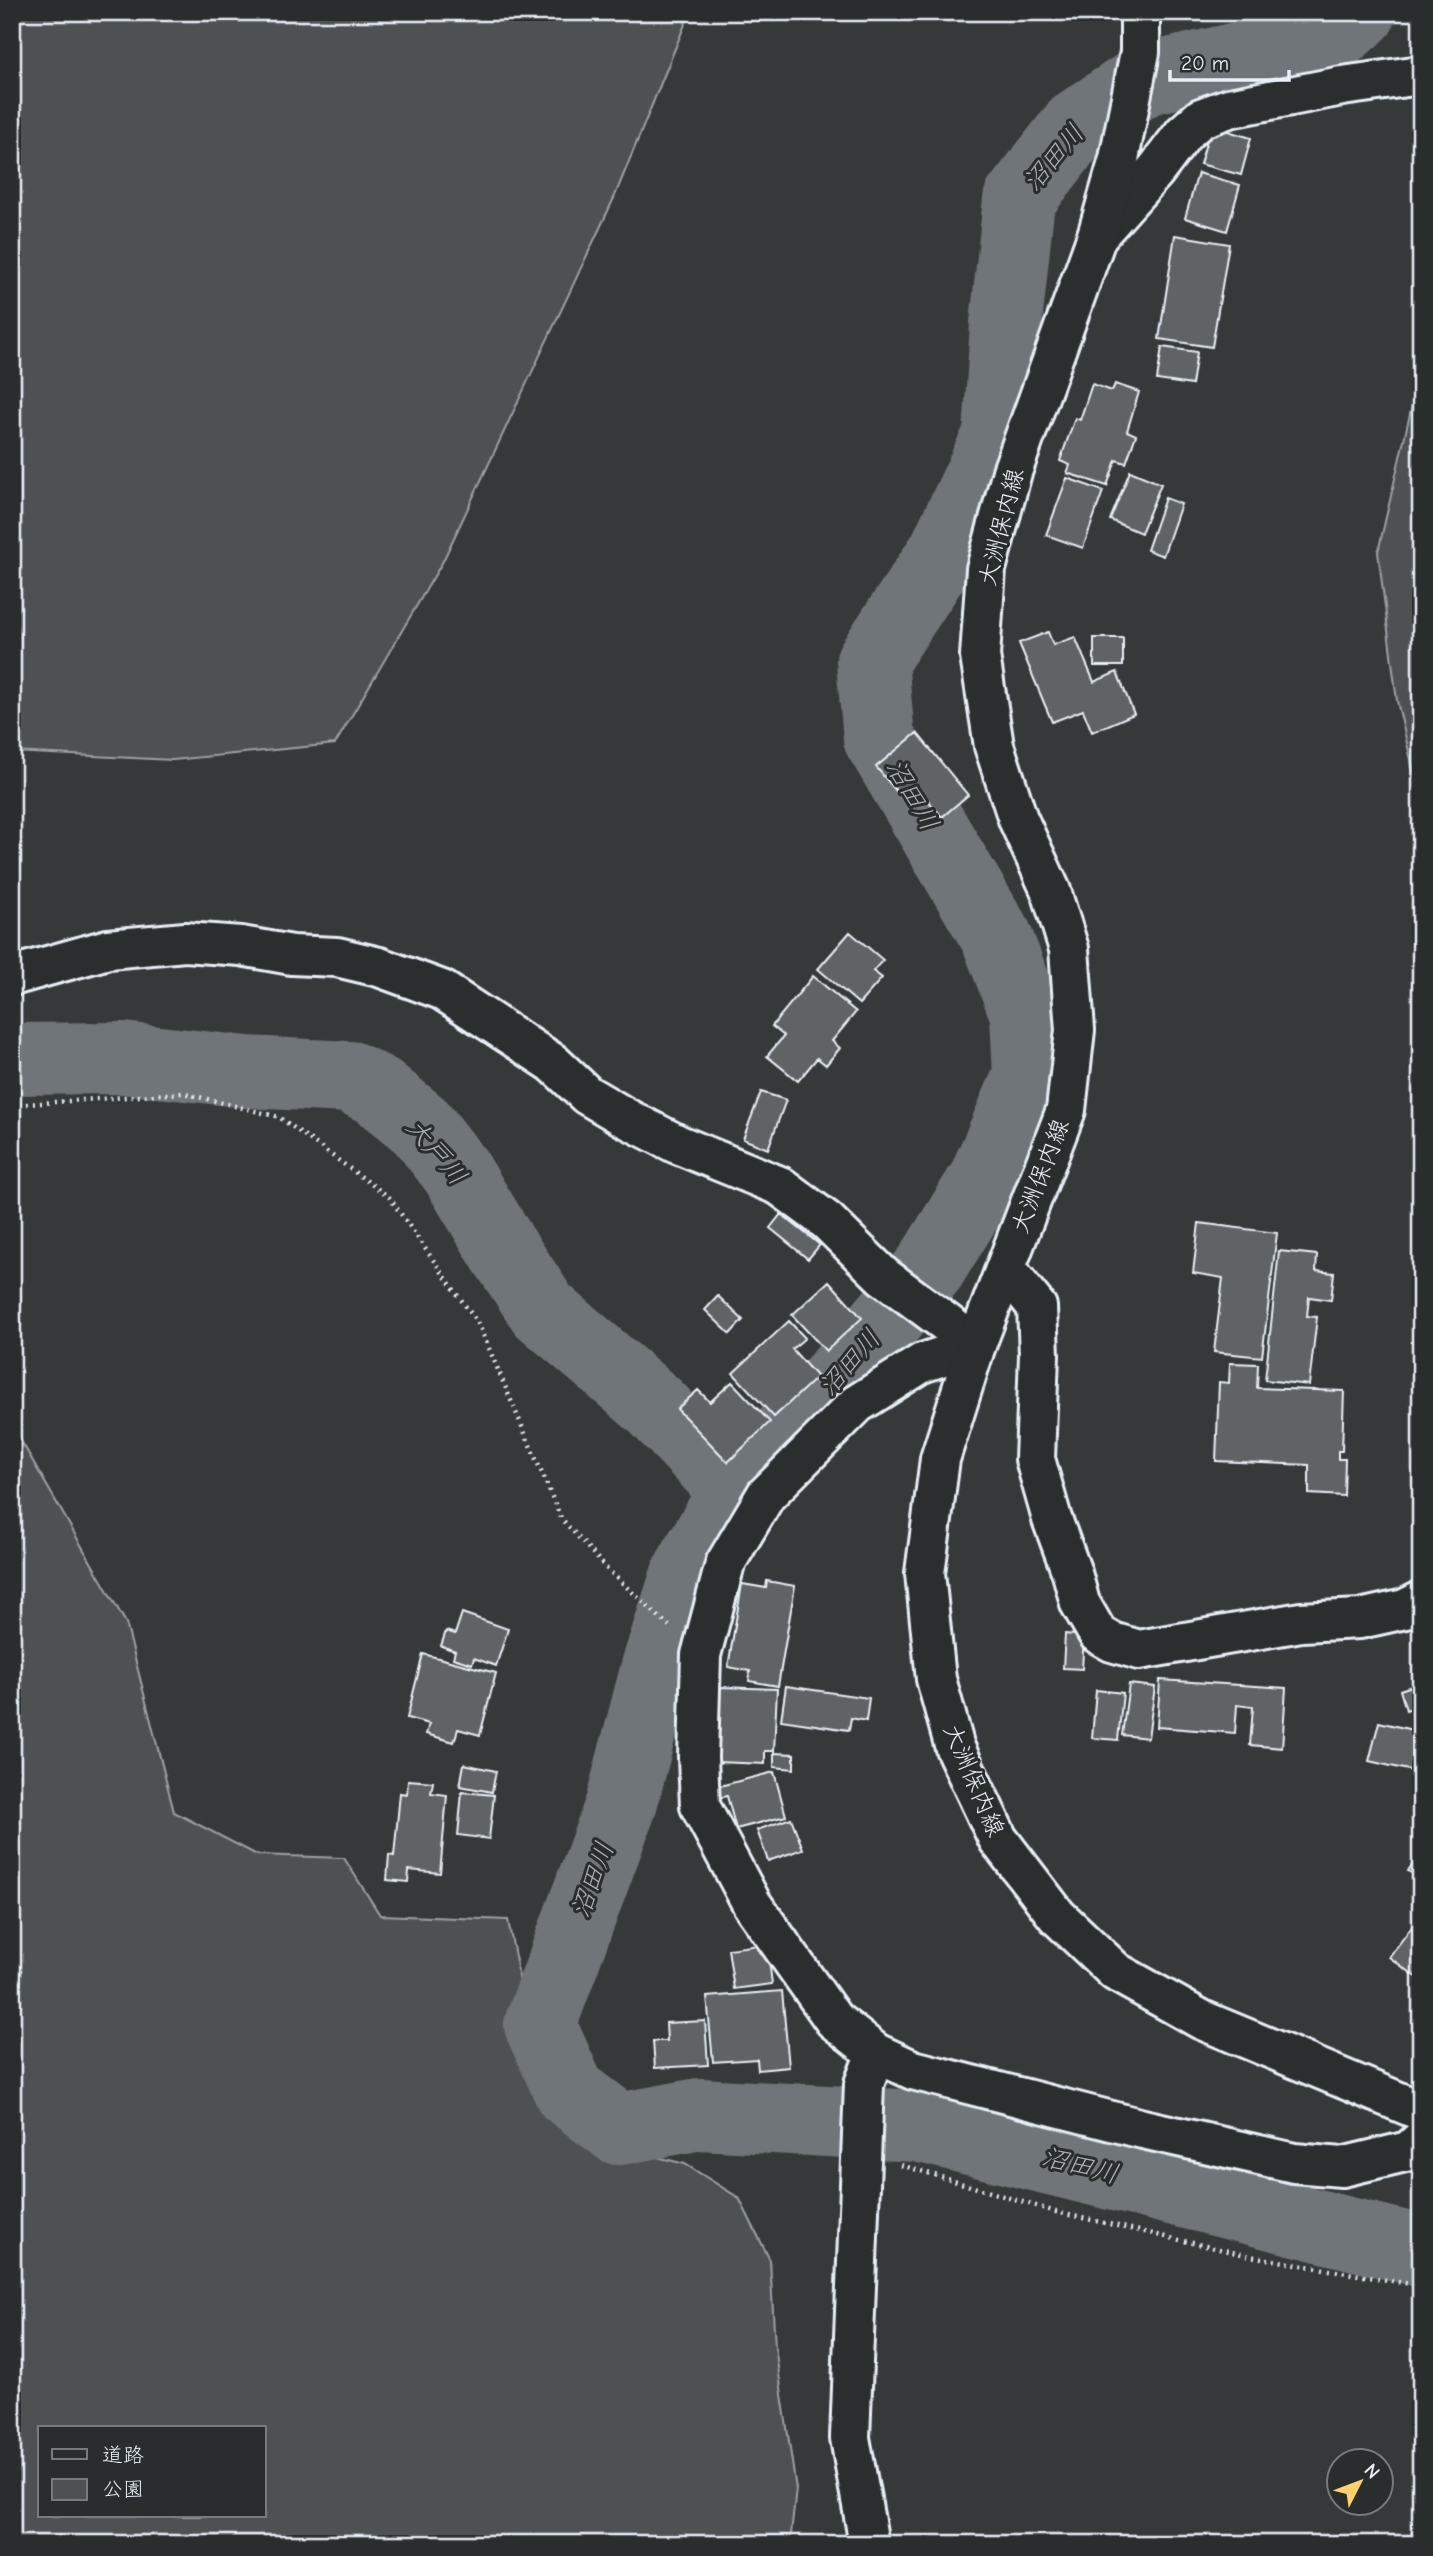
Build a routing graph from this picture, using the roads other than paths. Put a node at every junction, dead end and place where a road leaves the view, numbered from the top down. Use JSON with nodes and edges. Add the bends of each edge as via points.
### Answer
{"nodes":[{"id":1,"x":1140,"y":12,"type":"edge"},
{"id":2,"x":1421,"y":51,"type":"edge"},
{"id":3,"x":1407,"y":77,"type":"edge"},
{"id":4,"x":1097,"y":236,"type":"junction"},
{"id":5,"x":12,"y":976,"type":"edge"},
{"id":6,"x":1006,"y":1269,"type":"junction"},
{"id":7,"x":976,"y":1345,"type":"junction"},
{"id":8,"x":1421,"y":1601,"type":"edge"},
{"id":9,"x":870,"y":2068,"type":"junction"},
{"id":10,"x":1421,"y":2112,"type":"edge"},
{"id":11,"x":1421,"y":2140,"type":"edge"},
{"id":12,"x":869,"y":2544,"type":"edge"}],
"edges":[{"from":1,"to":4,"type":"street","name":"大洲保内線","via":[[1140,52],[1119,159]]},
{"from":2,"to":3,"type":"street"},
{"from":3,"to":4,"type":"street","via":[[1229,108],[1201,118]]},
{"from":4,"to":6,"type":"street","name":"大洲保内線","via":[[1012,472],[986,569],[980,656],[994,746],[1069,949],[1075,1030],[1066,1110]]},
{"from":5,"to":7,"type":"street","via":[[108,949],[185,942],[337,957],[442,990],[553,1063],[587,1095],[628,1119],[780,1186],[827,1221],[883,1276]]},
{"from":6,"to":7,"type":"street","name":"大洲保内線"},
{"from":6,"to":8,"type":"street","via":[[1037,1307],[1035,1459],[1080,1603],[1098,1634],[1139,1650],[1301,1622],[1360,1619]]},
{"from":7,"to":9,"type":"street","via":[[922,1363],[857,1404],[766,1494],[725,1564],[701,1655],[700,1806],[752,1904]]},
{"from":7,"to":10,"type":"street","name":"大洲保内線","via":[[940,1458],[925,1573],[939,1690],[955,1748],[998,1839],[1057,1916],[1116,1972],[1202,2020]]},
{"from":9,"to":11,"type":"street","via":[[913,2070],[1294,2163],[1342,2167],[1409,2151]]},
{"from":9,"to":12,"type":"street","via":[[860,2152],[850,2438]]}]}
